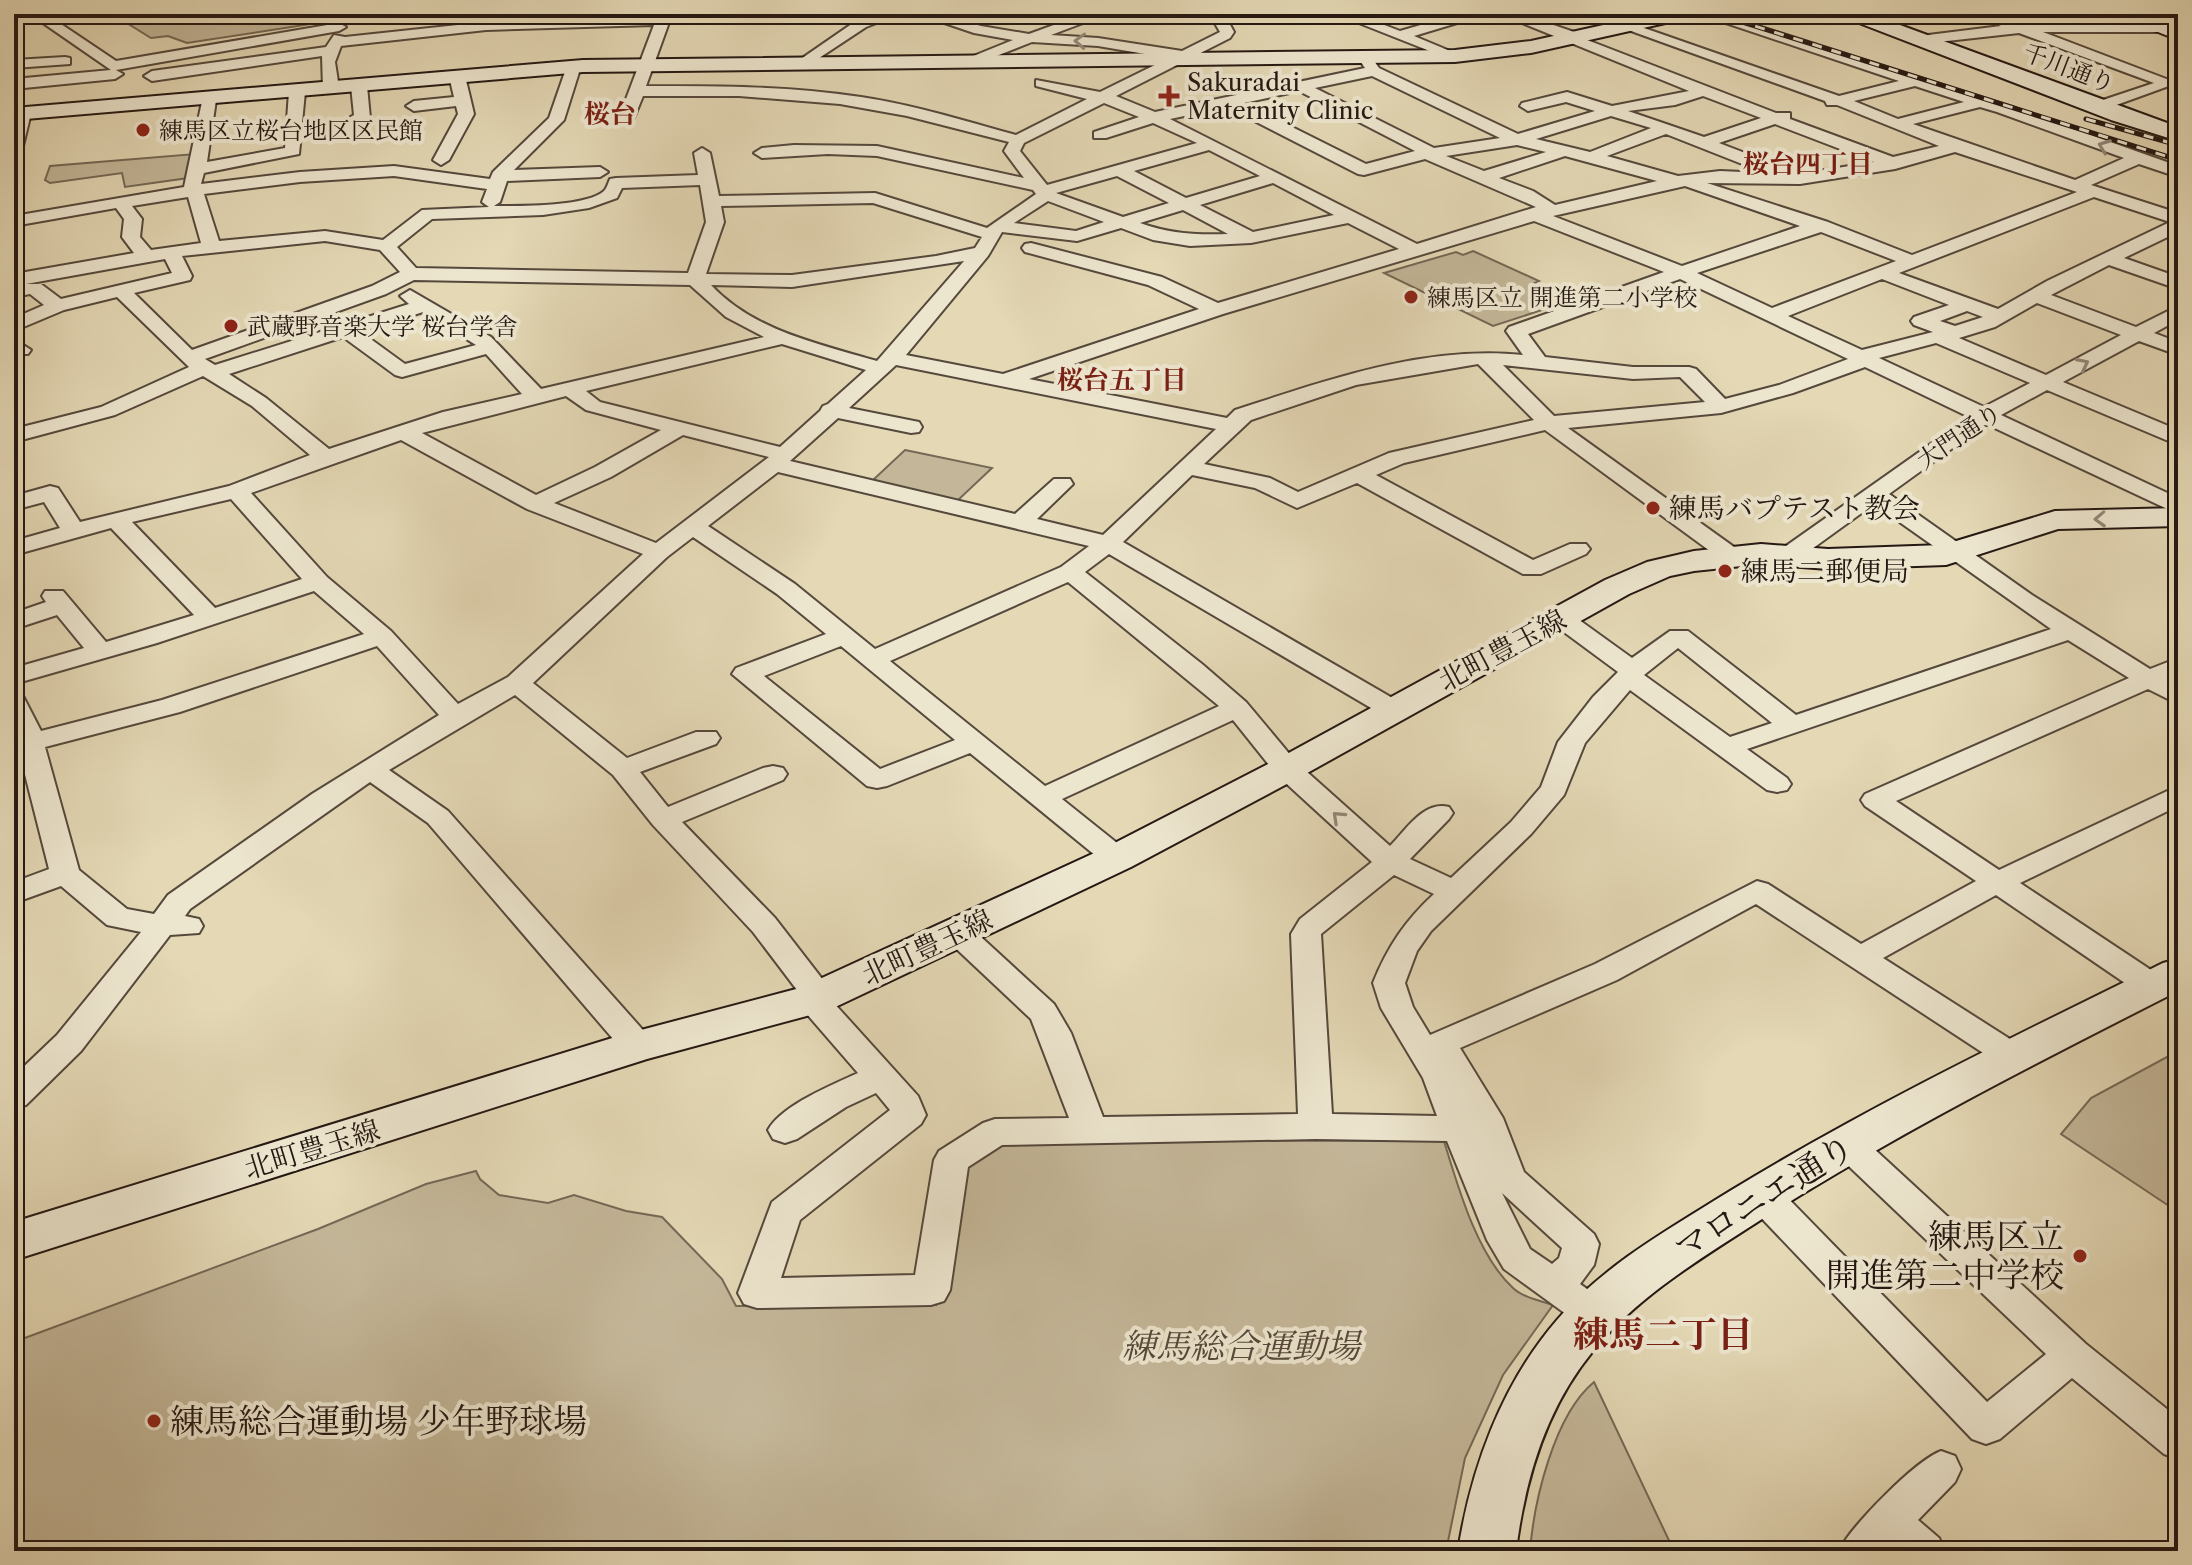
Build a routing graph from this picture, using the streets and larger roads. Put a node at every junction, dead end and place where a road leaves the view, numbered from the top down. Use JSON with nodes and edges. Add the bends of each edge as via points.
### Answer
{"nodes":[{"id":1,"x":37,"y":14,"type":"edge"},
{"id":2,"x":403,"y":14,"type":"edge"},
{"id":3,"x":893,"y":14,"type":"edge"},
{"id":4,"x":925,"y":14,"type":"edge"},
{"id":5,"x":1100,"y":14,"type":"edge"},
{"id":6,"x":1232,"y":14,"type":"edge"},
{"id":7,"x":1453,"y":14,"type":"edge"},
{"id":8,"x":1507,"y":14,"type":"edge"},
{"id":9,"x":1591,"y":14,"type":"edge"},
{"id":10,"x":1679,"y":14,"type":"edge"},
{"id":11,"x":1706,"y":14,"type":"edge"},
{"id":12,"x":1853,"y":14,"type":"edge"},
{"id":13,"x":1980,"y":14,"type":"edge"},
{"id":14,"x":2130,"y":14,"type":"edge"},
{"id":15,"x":1348,"y":15,"type":"edge"},
{"id":16,"x":664,"y":17,"type":"edge"},
{"id":17,"x":342,"y":19,"type":"edge"},
{"id":18,"x":1624,"y":26,"type":"junction"},
{"id":19,"x":2025,"y":28,"type":"junction"},
{"id":20,"x":2170,"y":31,"type":"edge"},
{"id":21,"x":487,"y":33,"type":"junction"},
{"id":22,"x":1401,"y":35,"type":"junction"},
{"id":23,"x":1029,"y":38,"type":"junction"},
{"id":24,"x":1573,"y":38,"type":"junction"},
{"id":25,"x":1920,"y":40,"type":"junction"},
{"id":26,"x":463,"y":43,"type":"dead end"},
{"id":27,"x":1807,"y":46,"type":"junction"},
{"id":28,"x":333,"y":47,"type":"junction"},
{"id":29,"x":583,"y":55,"type":"junction"},
{"id":30,"x":1455,"y":56,"type":"junction"},
{"id":31,"x":97,"y":57,"type":"junction"},
{"id":32,"x":1182,"y":57,"type":"junction"},
{"id":33,"x":1269,"y":58,"type":"junction"},
{"id":34,"x":976,"y":60,"type":"junction"},
{"id":35,"x":805,"y":61,"type":"junction"},
{"id":36,"x":1859,"y":62,"type":"junction"},
{"id":37,"x":14,"y":64,"type":"edge"},
{"id":38,"x":648,"y":64,"type":"junction"},
{"id":39,"x":1370,"y":65,"type":"junction"},
{"id":40,"x":1736,"y":66,"type":"junction"},
{"id":41,"x":2166,"y":67,"type":"dead end"},
{"id":42,"x":114,"y":70,"type":"junction"},
{"id":43,"x":2143,"y":72,"type":"junction"},
{"id":44,"x":457,"y":76,"type":"junction"},
{"id":45,"x":250,"y":79,"type":"junction"},
{"id":46,"x":1707,"y":80,"type":"junction"},
{"id":47,"x":1783,"y":81,"type":"junction"},
{"id":48,"x":1917,"y":81,"type":"junction"},
{"id":49,"x":1041,"y":83,"type":"dead end"},
{"id":50,"x":14,"y":84,"type":"edge"},
{"id":51,"x":359,"y":86,"type":"junction"},
{"id":52,"x":1301,"y":86,"type":"junction"},
{"id":53,"x":331,"y":88,"type":"junction"},
{"id":54,"x":638,"y":91,"type":"junction"},
{"id":55,"x":297,"y":92,"type":"junction"},
{"id":56,"x":1104,"y":97,"type":"junction"},
{"id":57,"x":208,"y":100,"type":"junction"},
{"id":58,"x":1837,"y":100,"type":"junction"},
{"id":59,"x":463,"y":101,"type":"junction"},
{"id":60,"x":1228,"y":101,"type":"junction"},
{"id":61,"x":1981,"y":102,"type":"junction"},
{"id":62,"x":414,"y":106,"type":"dead end"},
{"id":63,"x":1528,"y":106,"type":"dead end"},
{"id":64,"x":2097,"y":107,"type":"junction"},
{"id":65,"x":1614,"y":111,"type":"junction"},
{"id":66,"x":19,"y":113,"type":"edge"},
{"id":67,"x":628,"y":115,"type":"dead end"},
{"id":68,"x":1155,"y":117,"type":"junction"},
{"id":69,"x":1779,"y":118,"type":"junction"},
{"id":70,"x":1896,"y":124,"type":"junction"},
{"id":71,"x":1666,"y":128,"type":"junction"},
{"id":72,"x":352,"y":132,"type":"dead end"},
{"id":73,"x":2178,"y":134,"type":"edge"},
{"id":74,"x":1100,"y":135,"type":"dead end"},
{"id":75,"x":1018,"y":140,"type":"junction"},
{"id":76,"x":1517,"y":140,"type":"junction"},
{"id":77,"x":1705,"y":142,"type":"junction"},
{"id":78,"x":1211,"y":144,"type":"junction"},
{"id":79,"x":1956,"y":147,"type":"junction"},
{"id":80,"x":14,"y":150,"type":"edge"},
{"id":81,"x":1565,"y":151,"type":"junction"},
{"id":82,"x":702,"y":153,"type":"dead end"},
{"id":83,"x":762,"y":153,"type":"dead end"},
{"id":84,"x":1429,"y":153,"type":"junction"},
{"id":85,"x":1591,"y":157,"type":"junction"},
{"id":86,"x":2138,"y":158,"type":"junction"},
{"id":87,"x":441,"y":160,"type":"dead end"},
{"id":88,"x":1895,"y":164,"type":"junction"},
{"id":89,"x":197,"y":169,"type":"junction"},
{"id":90,"x":1121,"y":171,"type":"junction"},
{"id":91,"x":600,"y":172,"type":"dead end"},
{"id":92,"x":2178,"y":172,"type":"edge"},
{"id":93,"x":1275,"y":177,"type":"junction"},
{"id":94,"x":1792,"y":177,"type":"junction"},
{"id":95,"x":1481,"y":178,"type":"junction"},
{"id":96,"x":498,"y":180,"type":"junction"},
{"id":97,"x":707,"y":180,"type":"junction"},
{"id":98,"x":1681,"y":181,"type":"junction"},
{"id":99,"x":2083,"y":189,"type":"junction"},
{"id":100,"x":1043,"y":191,"type":"junction"},
{"id":101,"x":192,"y":193,"type":"junction"},
{"id":102,"x":711,"y":201,"type":"junction"},
{"id":103,"x":121,"y":203,"type":"junction"},
{"id":104,"x":1186,"y":204,"type":"junction"},
{"id":105,"x":488,"y":212,"type":"junction"},
{"id":106,"x":1536,"y":214,"type":"junction"},
{"id":107,"x":1351,"y":217,"type":"junction"},
{"id":108,"x":2178,"y":219,"type":"edge"},
{"id":109,"x":14,"y":221,"type":"edge"},
{"id":110,"x":1116,"y":223,"type":"junction"},
{"id":111,"x":2178,"y":225,"type":"edge"},
{"id":112,"x":1819,"y":227,"type":"junction"},
{"id":113,"x":989,"y":238,"type":"junction"},
{"id":114,"x":1251,"y":238,"type":"junction"},
{"id":115,"x":211,"y":246,"type":"junction"},
{"id":116,"x":386,"y":246,"type":"junction"},
{"id":117,"x":1414,"y":250,"type":"junction"},
{"id":118,"x":171,"y":252,"type":"junction"},
{"id":119,"x":147,"y":257,"type":"junction"},
{"id":120,"x":2108,"y":259,"type":"junction"},
{"id":121,"x":1912,"y":261,"type":"junction"},
{"id":122,"x":1678,"y":271,"type":"junction"},
{"id":123,"x":1882,"y":273,"type":"junction"},
{"id":124,"x":411,"y":274,"type":"junction"},
{"id":125,"x":695,"y":279,"type":"junction"},
{"id":126,"x":2178,"y":283,"type":"edge"},
{"id":127,"x":393,"y":285,"type":"junction"},
{"id":128,"x":14,"y":287,"type":"edge"},
{"id":129,"x":120,"y":290,"type":"junction"},
{"id":130,"x":2036,"y":296,"type":"junction"},
{"id":131,"x":425,"y":305,"type":"junction"},
{"id":132,"x":1966,"y":305,"type":"junction"},
{"id":133,"x":57,"y":306,"type":"junction"},
{"id":134,"x":1216,"y":310,"type":"junction"},
{"id":135,"x":2178,"y":312,"type":"edge"},
{"id":136,"x":1772,"y":315,"type":"junction"},
{"id":137,"x":2000,"y":317,"type":"junction"},
{"id":138,"x":14,"y":325,"type":"edge"},
{"id":139,"x":346,"y":330,"type":"junction"},
{"id":140,"x":2139,"y":335,"type":"junction"},
{"id":141,"x":1949,"y":336,"type":"junction"},
{"id":142,"x":784,"y":338,"type":"junction"},
{"id":143,"x":14,"y":345,"type":"edge"},
{"id":144,"x":490,"y":347,"type":"junction"},
{"id":145,"x":2178,"y":349,"type":"edge"},
{"id":146,"x":14,"y":353,"type":"edge"},
{"id":147,"x":1483,"y":357,"type":"junction"},
{"id":148,"x":1863,"y":358,"type":"junction"},
{"id":149,"x":886,"y":363,"type":"junction"},
{"id":150,"x":1539,"y":364,"type":"junction"},
{"id":151,"x":201,"y":366,"type":"junction"},
{"id":152,"x":1005,"y":380,"type":"junction"},
{"id":153,"x":2048,"y":382,"type":"junction"},
{"id":154,"x":570,"y":389,"type":"junction"},
{"id":155,"x":537,"y":397,"type":"junction"},
{"id":156,"x":1721,"y":407,"type":"junction"},
{"id":157,"x":830,"y":410,"type":"junction"},
{"id":158,"x":1984,"y":416,"type":"junction"},
{"id":159,"x":1549,"y":423,"type":"junction"},
{"id":160,"x":1229,"y":425,"type":"junction"},
{"id":161,"x":911,"y":427,"type":"dead end"},
{"id":162,"x":680,"y":428,"type":"junction"},
{"id":163,"x":403,"y":432,"type":"junction"},
{"id":164,"x":2174,"y":434,"type":"edge"},
{"id":165,"x":14,"y":436,"type":"edge"},
{"id":166,"x":326,"y":457,"type":"junction"},
{"id":167,"x":778,"y":459,"type":"junction"},
{"id":168,"x":1185,"y":467,"type":"junction"},
{"id":169,"x":1359,"y":475,"type":"junction"},
{"id":170,"x":1062,"y":484,"type":"dead end"},
{"id":171,"x":236,"y":491,"type":"junction"},
{"id":172,"x":1875,"y":494,"type":"junction"},
{"id":173,"x":14,"y":503,"type":"edge"},
{"id":174,"x":535,"y":504,"type":"junction"},
{"id":175,"x":2178,"y":507,"type":"edge"},
{"id":176,"x":2178,"y":517,"type":"edge"},
{"id":177,"x":116,"y":519,"type":"junction"},
{"id":178,"x":1020,"y":522,"type":"junction"},
{"id":179,"x":692,"y":526,"type":"junction"},
{"id":180,"x":74,"y":531,"type":"junction"},
{"id":181,"x":1108,"y":543,"type":"junction"},
{"id":182,"x":14,"y":548,"type":"edge"},
{"id":183,"x":1578,"y":549,"type":"dead end"},
{"id":184,"x":659,"y":552,"type":"junction"},
{"id":185,"x":1953,"y":554,"type":"junction"},
{"id":186,"x":1733,"y":557,"type":"junction"},
{"id":187,"x":1792,"y":557,"type":"junction"},
{"id":188,"x":1070,"y":572,"type":"junction"},
{"id":189,"x":318,"y":582,"type":"junction"},
{"id":190,"x":210,"y":617,"type":"junction"},
{"id":191,"x":1562,"y":619,"type":"junction"},
{"id":192,"x":14,"y":621,"type":"edge"},
{"id":193,"x":2068,"y":632,"type":"junction"},
{"id":194,"x":382,"y":636,"type":"junction"},
{"id":195,"x":841,"y":637,"type":"junction"},
{"id":196,"x":100,"y":651,"type":"junction"},
{"id":197,"x":871,"y":660,"type":"junction"},
{"id":198,"x":2178,"y":666,"type":"edge"},
{"id":199,"x":1630,"y":673,"type":"junction"},
{"id":200,"x":14,"y":676,"type":"edge"},
{"id":201,"x":2148,"y":679,"type":"junction"},
{"id":202,"x":517,"y":683,"type":"junction"},
{"id":203,"x":2178,"y":696,"type":"edge"},
{"id":204,"x":14,"y":702,"type":"edge"},
{"id":205,"x":1237,"y":708,"type":"junction"},
{"id":206,"x":1392,"y":709,"type":"junction"},
{"id":207,"x":455,"y":717,"type":"junction"},
{"id":208,"x":1792,"y":725,"type":"junction"},
{"id":209,"x":706,"y":738,"type":"dead end"},
{"id":210,"x":973,"y":742,"type":"junction"},
{"id":211,"x":1726,"y":747,"type":"junction"},
{"id":212,"x":26,"y":754,"type":"edge"},
{"id":213,"x":623,"y":769,"type":"junction"},
{"id":214,"x":1287,"y":769,"type":"junction"},
{"id":215,"x":370,"y":770,"type":"junction"},
{"id":216,"x":773,"y":774,"type":"dead end"},
{"id":217,"x":1777,"y":784,"type":"dead end"},
{"id":218,"x":2178,"y":795,"type":"edge"},
{"id":219,"x":1043,"y":798,"type":"junction"},
{"id":220,"x":1439,"y":813,"type":"dead end"},
{"id":221,"x":663,"y":819,"type":"junction"},
{"id":222,"x":1117,"y":858,"type":"junction"},
{"id":223,"x":1391,"y":862,"type":"junction"},
{"id":224,"x":65,"y":874,"type":"junction"},
{"id":225,"x":1996,"y":883,"type":"junction"},
{"id":226,"x":1455,"y":892,"type":"junction"},
{"id":227,"x":14,"y":893,"type":"edge"},
{"id":228,"x":174,"y":926,"type":"junction"},
{"id":229,"x":958,"y":933,"type":"junction"},
{"id":230,"x":1861,"y":957,"type":"junction"},
{"id":231,"x":2165,"y":980,"type":"edge"},
{"id":232,"x":814,"y":999,"type":"junction"},
{"id":233,"x":638,"y":1046,"type":"junction"},
{"id":234,"x":2012,"y":1056,"type":"junction"},
{"id":235,"x":879,"y":1077,"type":"junction"},
{"id":236,"x":14,"y":1096,"type":"edge"},
{"id":237,"x":1316,"y":1126,"type":"junction"},
{"id":238,"x":1090,"y":1129,"type":"junction"},
{"id":239,"x":1459,"y":1129,"type":"junction"},
{"id":240,"x":785,"y":1130,"type":"dead end"},
{"id":241,"x":1847,"y":1144,"type":"junction"},
{"id":242,"x":1762,"y":1195,"type":"junction"},
{"id":243,"x":14,"y":1241,"type":"edge"},
{"id":244,"x":1554,"y":1285,"type":"junction"},
{"id":245,"x":1594,"y":1314,"type":"junction"},
{"id":246,"x":2072,"y":1355,"type":"junction"},
{"id":247,"x":2178,"y":1442,"type":"edge"},
{"id":248,"x":1941,"y":1469,"type":"dead end"},
{"id":249,"x":1888,"y":1520,"type":"junction"},
{"id":250,"x":1487,"y":1551,"type":"edge"},
{"id":251,"x":1860,"y":1551,"type":"edge"},
{"id":252,"x":1924,"y":1551,"type":"edge"}],
"edges":[{"from":1,"to":31,"type":"street"},
{"from":2,"to":17,"type":"street"},
{"from":3,"to":35,"type":"street","via":[[861,24]]},
{"from":4,"to":23,"type":"street"},
{"from":5,"to":23,"type":"street"},
{"from":6,"to":32,"type":"street","via":[[1220,20],[1225,35]]},
{"from":7,"to":22,"type":"street","via":[[1462,17]]},
{"from":8,"to":24,"type":"street"},
{"from":9,"to":18,"type":"street"},
{"from":10,"to":18,"type":"street"},
{"from":11,"to":27,"type":"street"},
{"from":12,"to":25,"type":"street","name":"千川通り"},
{"from":13,"to":19,"type":"street"},
{"from":14,"to":20,"type":"street"},
{"from":15,"to":22,"type":"street"},
{"from":16,"to":21,"type":"street"},
{"from":16,"to":38,"type":"street"},
{"from":17,"to":28,"type":"street"},
{"from":17,"to":42,"type":"street"},
{"from":18,"to":24,"type":"street"},
{"from":18,"to":40,"type":"street"},
{"from":19,"to":20,"type":"street"},
{"from":19,"to":25,"type":"street"},
{"from":19,"to":43,"type":"street"},
{"from":21,"to":26,"type":"street"},
{"from":21,"to":28,"type":"street"},
{"from":21,"to":29,"type":"street"},
{"from":22,"to":30,"type":"street"},
{"from":32,"to":23,"type":"street","one_way":true,"via":[[1098,42]]},
{"from":23,"to":34,"type":"street"},
{"from":24,"to":30,"type":"street"},
{"from":24,"to":46,"type":"street","via":[[1684,83]]},
{"from":25,"to":64,"type":"street","name":"千川通り"},
{"from":27,"to":36,"type":"street"},
{"from":27,"to":40,"type":"street"},
{"from":28,"to":45,"type":"street"},
{"from":28,"to":53,"type":"street","via":[[326,68]]},
{"from":29,"to":38,"type":"street"},
{"from":29,"to":44,"type":"street"},
{"from":29,"to":96,"type":"street","via":[[556,120]]},
{"from":30,"to":39,"type":"street"},
{"from":31,"to":37,"type":"street"},
{"from":31,"to":42,"type":"street"},
{"from":32,"to":33,"type":"street"},
{"from":32,"to":34,"type":"street"},
{"from":32,"to":56,"type":"street"},
{"from":33,"to":39,"type":"street"},
{"from":33,"to":52,"type":"street","via":[[1280,74]]},
{"from":34,"to":35,"type":"street"},
{"from":35,"to":38,"type":"street"},
{"from":36,"to":47,"type":"street"},
{"from":36,"to":48,"type":"street"},
{"from":38,"to":54,"type":"street"},
{"from":39,"to":52,"type":"street"},
{"from":39,"to":76,"type":"street"},
{"from":40,"to":46,"type":"street"},
{"from":40,"to":47,"type":"street"},
{"from":41,"to":43,"type":"street"},
{"from":42,"to":45,"type":"street","via":[[116,81]]},
{"from":42,"to":50,"type":"street"},
{"from":43,"to":64,"type":"street","via":[[2169,85]]},
{"from":44,"to":51,"type":"street"},
{"from":44,"to":59,"type":"street"},
{"from":45,"to":55,"type":"street"},
{"from":45,"to":57,"type":"street"},
{"from":46,"to":65,"type":"street","via":[[1675,100]]},
{"from":46,"to":69,"type":"street"},
{"from":47,"to":58,"type":"street"},
{"from":48,"to":58,"type":"street"},
{"from":48,"to":61,"type":"street"},
{"from":49,"to":56,"type":"street"},
{"from":51,"to":53,"type":"street"},
{"from":51,"to":72,"type":"street","via":[[362,118],[352,121]]},
{"from":52,"to":60,"type":"street"},
{"from":52,"to":84,"type":"street"},
{"from":53,"to":55,"type":"street"},
{"from":54,"to":67,"type":"street"},
{"from":54,"to":75,"type":"street","via":[[721,90],[839,99],[927,115]]},
{"from":55,"to":89,"type":"street","via":[[293,151]]},
{"from":56,"to":68,"type":"street"},
{"from":56,"to":75,"type":"street"},
{"from":57,"to":66,"type":"street"},
{"from":57,"to":89,"type":"street"},
{"from":58,"to":69,"type":"street"},
{"from":58,"to":70,"type":"street"},
{"from":59,"to":62,"type":"street"},
{"from":59,"to":87,"type":"street","via":[[466,114]]},
{"from":60,"to":68,"type":"street"},
{"from":60,"to":84,"type":"street","via":[[1364,170]]},
{"from":61,"to":70,"type":"street"},
{"from":86,"to":61,"type":"street","one_way":true},
{"from":63,"to":65,"type":"street","via":[[1567,97]]},
{"from":64,"to":73,"type":"street","name":"千川通り"},
{"from":65,"to":71,"type":"street"},
{"from":65,"to":76,"type":"street"},
{"from":66,"to":80,"type":"street"},
{"from":68,"to":74,"type":"street"},
{"from":68,"to":78,"type":"street"},
{"from":69,"to":77,"type":"street"},
{"from":69,"to":88,"type":"street"},
{"from":70,"to":79,"type":"street"},
{"from":71,"to":77,"type":"street"},
{"from":71,"to":85,"type":"street"},
{"from":75,"to":100,"type":"street","via":[[1012,151]]},
{"from":76,"to":81,"type":"street"},
{"from":76,"to":84,"type":"street"},
{"from":77,"to":94,"type":"street"},
{"from":78,"to":90,"type":"street"},
{"from":78,"to":93,"type":"street"},
{"from":79,"to":88,"type":"street"},
{"from":79,"to":99,"type":"street"},
{"from":81,"to":85,"type":"street"},
{"from":81,"to":95,"type":"street"},
{"from":82,"to":97,"type":"street"},
{"from":83,"to":100,"type":"street","via":[[890,152]]},
{"from":84,"to":95,"type":"street"},
{"from":85,"to":98,"type":"street"},
{"from":86,"to":92,"type":"street"},
{"from":86,"to":99,"type":"street"},
{"from":88,"to":94,"type":"street"},
{"from":89,"to":101,"type":"street"},
{"from":90,"to":100,"type":"street"},
{"from":90,"to":104,"type":"street"},
{"from":91,"to":96,"type":"street"},
{"from":93,"to":104,"type":"street"},
{"from":93,"to":107,"type":"street"},
{"from":94,"to":98,"type":"street"},
{"from":95,"to":106,"type":"street","via":[[1547,206]]},
{"from":96,"to":101,"type":"street","via":[[474,184],[391,171]]},
{"from":96,"to":105,"type":"street"},
{"from":97,"to":102,"type":"street"},
{"from":97,"to":105,"type":"street","via":[[616,183],[611,194],[542,216]]},
{"from":98,"to":106,"type":"street"},
{"from":98,"to":112,"type":"street"},
{"from":99,"to":108,"type":"street"},
{"from":99,"to":121,"type":"street"},
{"from":100,"to":110,"type":"street"},
{"from":100,"to":113,"type":"street"},
{"from":101,"to":103,"type":"street"},
{"from":101,"to":115,"type":"street"},
{"from":102,"to":113,"type":"street","via":[[875,198]]},
{"from":102,"to":125,"type":"street","via":[[715,222]]},
{"from":103,"to":109,"type":"street"},
{"from":103,"to":119,"type":"street","via":[[133,219],[131,237]]},
{"from":104,"to":110,"type":"street"},
{"from":104,"to":114,"type":"street"},
{"from":105,"to":116,"type":"street","via":[[428,214]]},
{"from":106,"to":117,"type":"street"},
{"from":106,"to":122,"type":"street"},
{"from":107,"to":114,"type":"street"},
{"from":107,"to":117,"type":"street"},
{"from":110,"to":113,"type":"street","via":[[1066,237]]},
{"from":110,"to":114,"type":"street","via":[[1190,241]]},
{"from":111,"to":120,"type":"street"},
{"from":112,"to":121,"type":"street"},
{"from":112,"to":122,"type":"street"},
{"from":113,"to":125,"type":"street","via":[[936,262],[809,280]]},
{"from":113,"to":134,"type":"street","via":[[1155,281]]},
{"from":113,"to":149,"type":"street"},
{"from":115,"to":116,"type":"street","via":[[340,236]]},
{"from":115,"to":118,"type":"street"},
{"from":116,"to":124,"type":"street"},
{"from":117,"to":134,"type":"street"},
{"from":118,"to":119,"type":"street"},
{"from":118,"to":129,"type":"street","via":[[183,276]]},
{"from":119,"to":128,"type":"street"},
{"from":120,"to":126,"type":"street"},
{"from":120,"to":130,"type":"street"},
{"from":121,"to":123,"type":"street"},
{"from":122,"to":136,"type":"street"},
{"from":122,"to":150,"type":"street","via":[[1516,331]]},
{"from":123,"to":132,"type":"street"},
{"from":123,"to":136,"type":"street"},
{"from":124,"to":125,"type":"street"},
{"from":124,"to":127,"type":"street"},
{"from":125,"to":142,"type":"street","via":[[718,305]]},
{"from":127,"to":131,"type":"street"},
{"from":127,"to":151,"type":"street"},
{"from":128,"to":133,"type":"street","via":[[34,288]]},
{"from":129,"to":133,"type":"street"},
{"from":129,"to":151,"type":"street"},
{"from":130,"to":137,"type":"street"},
{"from":130,"to":140,"type":"street"},
{"from":131,"to":139,"type":"street"},
{"from":131,"to":144,"type":"street"},
{"from":132,"to":137,"type":"street"},
{"from":132,"to":141,"type":"street","via":[[1921,321]]},
{"from":133,"to":138,"type":"street"},
{"from":134,"to":152,"type":"street"},
{"from":135,"to":140,"type":"street","name":"大門通り"},
{"from":136,"to":148,"type":"street"},
{"from":137,"to":141,"type":"street"},
{"from":139,"to":144,"type":"street","via":[[402,371]]},
{"from":139,"to":151,"type":"street"},
{"from":140,"to":145,"type":"street"},
{"from":153,"to":140,"type":"street","name":"大門通り","one_way":true},
{"from":141,"to":148,"type":"street"},
{"from":141,"to":153,"type":"street"},
{"from":142,"to":149,"type":"street"},
{"from":142,"to":154,"type":"street"},
{"from":143,"to":146,"type":"street","via":[[21,350]]},
{"from":144,"to":155,"type":"street"},
{"from":147,"to":150,"type":"street"},
{"from":147,"to":159,"type":"street"},
{"from":147,"to":160,"type":"street","via":[[1350,380],[1243,415]]},
{"from":148,"to":156,"type":"street","via":[[1786,389]]},
{"from":148,"to":158,"type":"street"},
{"from":149,"to":152,"type":"street"},
{"from":149,"to":157,"type":"street"},
{"from":150,"to":156,"type":"street","via":[[1689,373]]},
{"from":151,"to":165,"type":"street","via":[[108,411]]},
{"from":151,"to":166,"type":"street","via":[[259,402]]},
{"from":152,"to":160,"type":"street"},
{"from":153,"to":158,"type":"street","name":"大門通り"},
{"from":153,"to":164,"type":"street"},
{"from":154,"to":155,"type":"street"},
{"from":154,"to":162,"type":"street","via":[[593,406]]},
{"from":155,"to":163,"type":"street"},
{"from":156,"to":159,"type":"street"},
{"from":157,"to":161,"type":"street"},
{"from":157,"to":167,"type":"street"},
{"from":158,"to":172,"type":"street","name":"大門通り"},
{"from":158,"to":175,"type":"street"},
{"from":159,"to":169,"type":"street","via":[[1397,458]]},
{"from":159,"to":186,"type":"street"},
{"from":160,"to":168,"type":"street"},
{"from":162,"to":167,"type":"street"},
{"from":162,"to":174,"type":"street"},
{"from":163,"to":166,"type":"street"},
{"from":163,"to":174,"type":"street"},
{"from":166,"to":171,"type":"street"},
{"from":167,"to":178,"type":"street"},
{"from":167,"to":179,"type":"street"},
{"from":168,"to":169,"type":"street","via":[[1262,483],[1297,501]]},
{"from":168,"to":181,"type":"street"},
{"from":169,"to":183,"type":"street","via":[[1532,569]]},
{"from":170,"to":178,"type":"street"},
{"from":171,"to":177,"type":"street"},
{"from":171,"to":189,"type":"street"},
{"from":172,"to":185,"type":"street"},
{"from":172,"to":187,"type":"street","name":"大門通り"},
{"from":173,"to":180,"type":"street","via":[[50,493]]},
{"from":174,"to":184,"type":"street"},
{"from":176,"to":185,"type":"street","name":"北町豊玉線","one_way":true,"via":[[2055,520]]},
{"from":177,"to":180,"type":"street"},
{"from":177,"to":190,"type":"street"},
{"from":178,"to":181,"type":"street"},
{"from":179,"to":184,"type":"street"},
{"from":179,"to":195,"type":"street","via":[[786,589]]},
{"from":180,"to":182,"type":"street"},
{"from":181,"to":188,"type":"street"},
{"from":181,"to":206,"type":"street"},
{"from":184,"to":202,"type":"street"},
{"from":185,"to":187,"type":"street","name":"北町豊玉線"},
{"from":185,"to":193,"type":"street"},
{"from":186,"to":187,"type":"street","name":"北町豊玉線"},
{"from":186,"to":191,"type":"street","name":"北町豊玉線","via":[[1659,569]]},
{"from":188,"to":197,"type":"street"},
{"from":188,"to":205,"type":"street"},
{"from":189,"to":190,"type":"street"},
{"from":189,"to":194,"type":"street"},
{"from":190,"to":196,"type":"street"},
{"from":191,"to":199,"type":"street"},
{"from":191,"to":206,"type":"street","name":"北町豊玉線"},
{"from":192,"to":196,"type":"street","via":[[58,600]]},
{"from":193,"to":201,"type":"street"},
{"from":193,"to":208,"type":"street"},
{"from":194,"to":207,"type":"street"},
{"from":194,"to":212,"type":"street"},
{"from":195,"to":197,"type":"street"},
{"from":195,"to":210,"type":"street","via":[[745,674],[877,780]]},
{"from":196,"to":200,"type":"street"},
{"from":197,"to":210,"type":"street"},
{"from":198,"to":201,"type":"street"},
{"from":199,"to":208,"type":"street","via":[[1679,636]]},
{"from":199,"to":211,"type":"street"},
{"from":199,"to":226,"type":"street","via":[[1572,742],[1554,789]]},
{"from":201,"to":203,"type":"street"},
{"from":201,"to":225,"type":"street","via":[[1875,800]]},
{"from":202,"to":207,"type":"street"},
{"from":202,"to":213,"type":"street"},
{"from":204,"to":212,"type":"street"},
{"from":205,"to":214,"type":"street"},
{"from":205,"to":219,"type":"street"},
{"from":206,"to":214,"type":"street","name":"北町豊玉線"},
{"from":207,"to":215,"type":"street"},
{"from":208,"to":211,"type":"street"},
{"from":209,"to":213,"type":"street"},
{"from":210,"to":219,"type":"street"},
{"from":211,"to":217,"type":"street"},
{"from":212,"to":224,"type":"street"},
{"from":213,"to":221,"type":"street"},
{"from":214,"to":222,"type":"street","name":"北町豊玉線"},
{"from":223,"to":214,"type":"street","one_way":true},
{"from":215,"to":228,"type":"street","via":[[179,902]]},
{"from":215,"to":233,"type":"street","via":[[438,817]]},
{"from":216,"to":221,"type":"street"},
{"from":218,"to":225,"type":"street"},
{"from":219,"to":222,"type":"street"},
{"from":220,"to":223,"type":"street"},
{"from":221,"to":232,"type":"street","via":[[764,925],[812,988]]},
{"from":222,"to":229,"type":"street","name":"北町豊玉線"},
{"from":223,"to":226,"type":"street"},
{"from":223,"to":237,"type":"street","via":[[1306,934]]},
{"from":224,"to":227,"type":"street"},
{"from":224,"to":228,"type":"street","via":[[118,918]]},
{"from":225,"to":230,"type":"street"},
{"from":225,"to":231,"type":"street"},
{"from":226,"to":239,"type":"street","via":[[1420,924],[1402,949],[1389,983],[1397,1008],[1439,1077]]},
{"from":228,"to":236,"type":"street"},
{"from":229,"to":232,"type":"street","name":"北町豊玉線"},
{"from":229,"to":238,"type":"street","via":[[1043,1012]]},
{"from":230,"to":234,"type":"street"},
{"from":230,"to":244,"type":"street","via":[[1757,891],[1606,972],[1441,1043],[1486,1118],[1509,1179],[1581,1244],[1576,1265]]},
{"from":231,"to":234,"type":"street","name":"マロニエ通り"},
{"from":232,"to":233,"type":"street","name":"北町豊玉線"},
{"from":232,"to":235,"type":"street"},
{"from":233,"to":243,"type":"street","name":"北町豊玉線"},
{"from":234,"to":241,"type":"street","name":"マロニエ通り"},
{"from":235,"to":238,"type":"street","via":[[909,1115],[785,1212],[757,1293],[931,1290],[951,1160],[995,1132]]},
{"from":235,"to":240,"type":"street"},
{"from":237,"to":238,"type":"street"},
{"from":237,"to":239,"type":"street"},
{"from":239,"to":244,"type":"street","via":[[1505,1240],[1517,1259]]},
{"from":241,"to":242,"type":"street","name":"マロニエ通り"},
{"from":241,"to":246,"type":"street"},
{"from":242,"to":245,"type":"street","name":"マロニエ通り","via":[[1655,1264]]},
{"from":242,"to":246,"type":"street","via":[[1986,1427]]},
{"from":244,"to":245,"type":"street"},
{"from":245,"to":250,"type":"street","name":"マロニエ通り","via":[[1558,1360],[1517,1433],[1500,1482]]},
{"from":246,"to":247,"type":"street"},
{"from":248,"to":249,"type":"street"},
{"from":249,"to":251,"type":"street"},
{"from":249,"to":252,"type":"street"}]}
